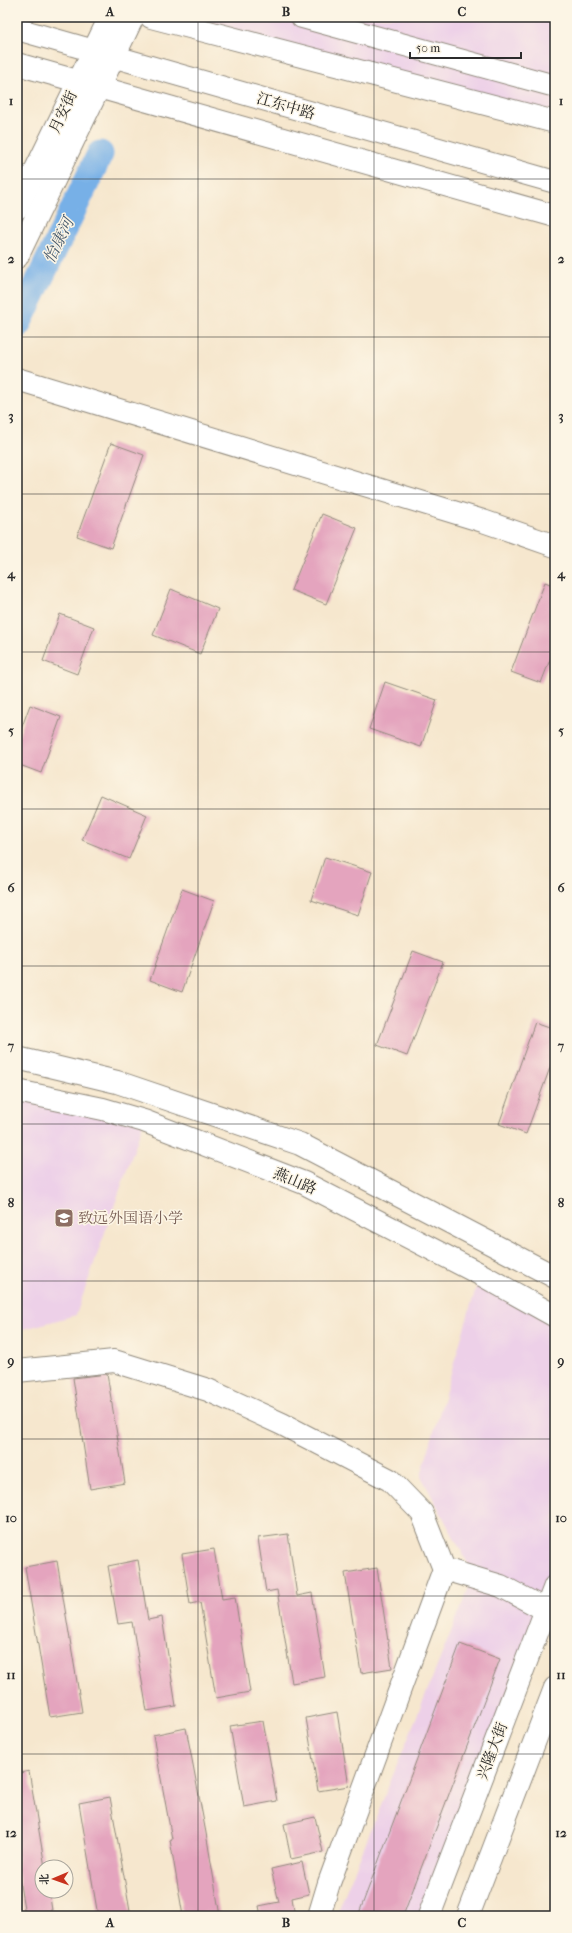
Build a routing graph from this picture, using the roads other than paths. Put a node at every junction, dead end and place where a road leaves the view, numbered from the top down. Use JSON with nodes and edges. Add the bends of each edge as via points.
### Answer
{"nodes":[{"id":1,"x":110,"y":17,"type":"edge"},
{"id":2,"x":132,"y":17,"type":"edge"},
{"id":3,"x":152,"y":17,"type":"edge"},
{"id":4,"x":302,"y":17,"type":"edge"},
{"id":5,"x":17,"y":30,"type":"edge"},
{"id":6,"x":102,"y":54,"type":"junction"},
{"id":7,"x":17,"y":64,"type":"edge"},
{"id":8,"x":88,"y":84,"type":"junction"},
{"id":9,"x":555,"y":86,"type":"edge"},
{"id":10,"x":555,"y":122,"type":"edge"},
{"id":11,"x":555,"y":182,"type":"edge"},
{"id":12,"x":17,"y":208,"type":"edge"},
{"id":13,"x":555,"y":216,"type":"edge"},
{"id":14,"x":17,"y":257,"type":"edge"},
{"id":15,"x":17,"y":379,"type":"edge"},
{"id":16,"x":555,"y":546,"type":"edge"},
{"id":17,"x":17,"y":1058,"type":"edge"},
{"id":18,"x":17,"y":1091,"type":"edge"},
{"id":19,"x":555,"y":1277,"type":"edge"},
{"id":20,"x":555,"y":1316,"type":"edge"},
{"id":21,"x":17,"y":1371,"type":"edge"},
{"id":22,"x":444,"y":1569,"type":"junction"},
{"id":23,"x":555,"y":1586,"type":"edge"},
{"id":24,"x":550,"y":1612,"type":"edge"},
{"id":25,"x":555,"y":1688,"type":"edge"},
{"id":26,"x":319,"y":1916,"type":"edge"},
{"id":27,"x":429,"y":1916,"type":"edge"},
{"id":28,"x":468,"y":1916,"type":"edge"}],
"edges":[{"from":1,"to":6,"type":"street","name":"月安街"},
{"from":2,"to":6,"type":"street"},
{"from":3,"to":10,"type":"street"},
{"from":4,"to":9,"type":"street"},
{"from":5,"to":6,"type":"street","name":"江东中路"},
{"from":6,"to":8,"type":"street","name":"月安街"},
{"from":6,"to":11,"type":"street","name":"江东中路"},
{"from":7,"to":8,"type":"street"},
{"from":8,"to":12,"type":"street","name":"月安街"},
{"from":8,"to":13,"type":"street"},
{"from":8,"to":14,"type":"street"},
{"from":15,"to":16,"type":"street","via":[[484,521]]},
{"from":17,"to":19,"type":"street","via":[[117,1082],[300,1144]]},
{"from":18,"to":20,"type":"street","name":"燕山路","via":[[103,1109],[144,1121],[304,1183]]},
{"from":21,"to":22,"type":"street","via":[[114,1361],[208,1390],[282,1424],[390,1480],[422,1513]]},
{"from":22,"to":24,"type":"street","via":[[501,1586]]},
{"from":22,"to":26,"type":"street","via":[[328,1883]]},
{"from":23,"to":24,"type":"street","name":"兴隆大街"},
{"from":24,"to":27,"type":"street","name":"兴隆大街"},
{"from":25,"to":28,"type":"street"}]}
